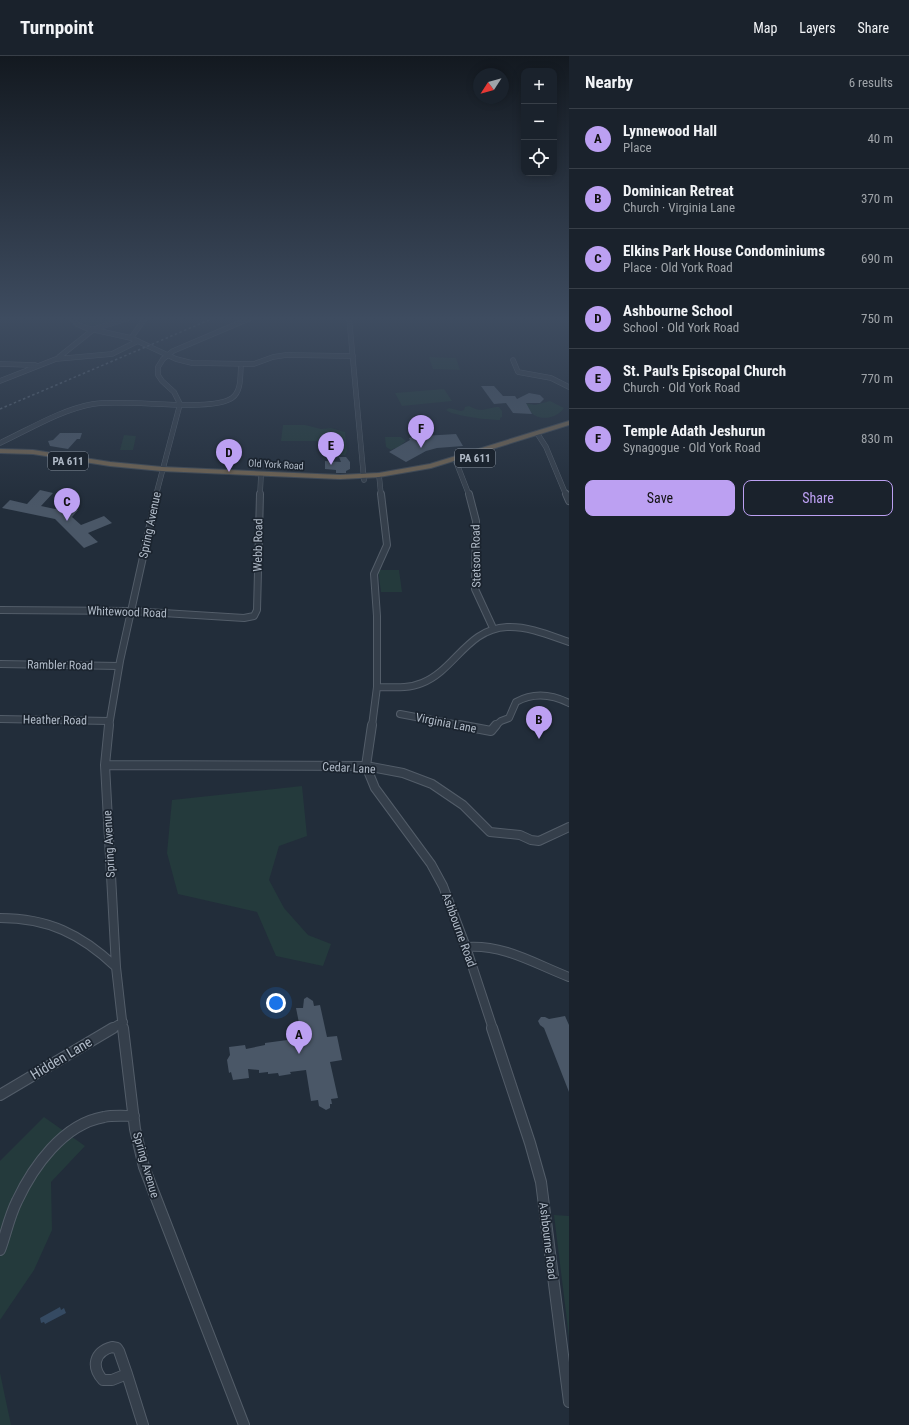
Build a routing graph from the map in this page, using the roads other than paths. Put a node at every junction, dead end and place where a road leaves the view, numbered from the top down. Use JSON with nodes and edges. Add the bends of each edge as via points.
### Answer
{"nodes":[{"id":1,"x":163,"y":381,"type":"edge"},
{"id":2,"x":239,"y":381,"type":"edge"},
{"id":3,"x":355,"y":381,"type":"edge"},
{"id":4,"x":559,"y":381,"type":"edge"},
{"id":5,"x":569,"y":387,"type":"edge"},
{"id":6,"x":180,"y":404,"type":"junction"},
{"id":7,"x":569,"y":423,"type":"edge"},
{"id":8,"x":569,"y":428,"type":"edge"},
{"id":9,"x":539,"y":435,"type":"junction"},
{"id":10,"x":0,"y":443,"type":"edge"},
{"id":11,"x":0,"y":453,"type":"edge"},
{"id":12,"x":457,"y":461,"type":"junction"},
{"id":13,"x":162,"y":471,"type":"junction"},
{"id":14,"x":260,"y":476,"type":"junction"},
{"id":15,"x":379,"y":477,"type":"junction"},
{"id":16,"x":364,"y":478,"type":"junction"},
{"id":17,"x":569,"y":501,"type":"edge"},
{"id":18,"x":0,"y":610,"type":"edge"},
{"id":19,"x":131,"y":611,"type":"junction"},
{"id":20,"x":254,"y":616,"type":"joint"},
{"id":21,"x":493,"y":628,"type":"junction"},
{"id":22,"x":569,"y":642,"type":"edge"},
{"id":23,"x":0,"y":664,"type":"edge"},
{"id":24,"x":119,"y":666,"type":"junction"},
{"id":25,"x":377,"y":687,"type":"junction"},
{"id":26,"x":569,"y":704,"type":"edge"},
{"id":27,"x":400,"y":714,"type":"dead end"},
{"id":28,"x":0,"y":719,"type":"edge"},
{"id":29,"x":109,"y":721,"type":"junction"},
{"id":30,"x":105,"y":765,"type":"junction"},
{"id":31,"x":366,"y":766,"type":"junction"},
{"id":32,"x":569,"y":827,"type":"edge"},
{"id":33,"x":0,"y":918,"type":"edge"},
{"id":34,"x":466,"y":947,"type":"junction"},
{"id":35,"x":116,"y":967,"type":"junction"},
{"id":36,"x":569,"y":977,"type":"edge"},
{"id":37,"x":123,"y":1022,"type":"junction"},
{"id":38,"x":0,"y":1095,"type":"edge"},
{"id":39,"x":134,"y":1116,"type":"junction"},
{"id":40,"x":0,"y":1250,"type":"edge"},
{"id":41,"x":126,"y":1374,"type":"dead end"},
{"id":42,"x":569,"y":1402,"type":"edge"},
{"id":43,"x":143,"y":1425,"type":"edge"},
{"id":44,"x":244,"y":1425,"type":"edge"}],
"edges":[{"from":1,"to":6,"type":"street","via":[[175,393]]},
{"from":2,"to":6,"type":"street","via":[[234,397],[213,404]]},
{"from":3,"to":16,"type":"street"},
{"from":4,"to":5,"type":"street"},
{"from":6,"to":10,"type":"street","via":[[93,404],[68,411]]},
{"from":6,"to":13,"type":"street","name":"Spring Avenue"},
{"from":7,"to":9,"type":"highway","name":"Old York Road","number":"PA 611"},
{"from":8,"to":9,"type":"highway","name":"Old York Road","number":"PA 611"},
{"from":9,"to":12,"type":"highway","name":"Old York Road","number":"PA 611"},
{"from":9,"to":17,"type":"street"},
{"from":11,"to":13,"type":"highway","name":"Old York Road","number":"PA 611","via":[[112,468]]},
{"from":12,"to":15,"type":"highway","name":"Old York Road","number":"PA 611"},
{"from":12,"to":21,"type":"street","name":"Stetson Road","via":[[472,501],[476,521],[475,589]]},
{"from":13,"to":14,"type":"highway","name":"Old York Road","number":"PA 611"},
{"from":13,"to":19,"type":"street","name":"Spring Avenue"},
{"from":14,"to":16,"type":"highway","name":"Old York Road","number":"PA 611","via":[[320,482]]},
{"from":14,"to":20,"type":"street","name":"Webb Road","via":[[257,610]]},
{"from":15,"to":16,"type":"highway","name":"Old York Road","number":"PA 611"},
{"from":15,"to":25,"type":"street","via":[[387,545],[374,574]]},
{"from":18,"to":19,"type":"street","name":"Whitewood Road"},
{"from":19,"to":20,"type":"street","name":"Whitewood Road","via":[[244,618]]},
{"from":19,"to":24,"type":"street","name":"Spring Avenue"},
{"from":21,"to":22,"type":"street","via":[[529,630]]},
{"from":21,"to":25,"type":"street","via":[[469,641],[427,681],[408,687]]},
{"from":23,"to":24,"type":"street","name":"Rambler Road"},
{"from":24,"to":29,"type":"street","name":"Spring Avenue"},
{"from":25,"to":31,"type":"street"},
{"from":26,"to":27,"type":"street","name":"Virginia Lane","via":[[547,695],[531,695],[516,702],[509,718],[495,724],[491,731]]},
{"from":28,"to":29,"type":"street","name":"Heather Road"},
{"from":29,"to":30,"type":"street","name":"Spring Avenue"},
{"from":30,"to":31,"type":"street","name":"Cedar Lane"},
{"from":30,"to":35,"type":"street","name":"Spring Avenue"},
{"from":31,"to":32,"type":"street","name":"Cedar Lane","via":[[407,774],[428,782],[451,795],[490,832],[520,835],[538,841]]},
{"from":31,"to":34,"type":"street","name":"Ashbourne Road","via":[[375,788],[436,872]]},
{"from":33,"to":35,"type":"street","via":[[30,919],[58,926],[96,949]]},
{"from":34,"to":36,"type":"street","via":[[483,945],[503,950]]},
{"from":34,"to":42,"type":"street","name":"Ashbourne Road","via":[[541,1182]]},
{"from":35,"to":37,"type":"street","name":"Spring Avenue"},
{"from":37,"to":38,"type":"street","name":"Hidden Lane"},
{"from":37,"to":39,"type":"street","name":"Spring Avenue"},
{"from":39,"to":40,"type":"street","via":[[102,1118],[83,1124],[65,1135],[48,1154],[17,1201]]},
{"from":39,"to":44,"type":"street","name":"Spring Avenue","via":[[149,1182]]},
{"from":41,"to":43,"type":"street"}]}
